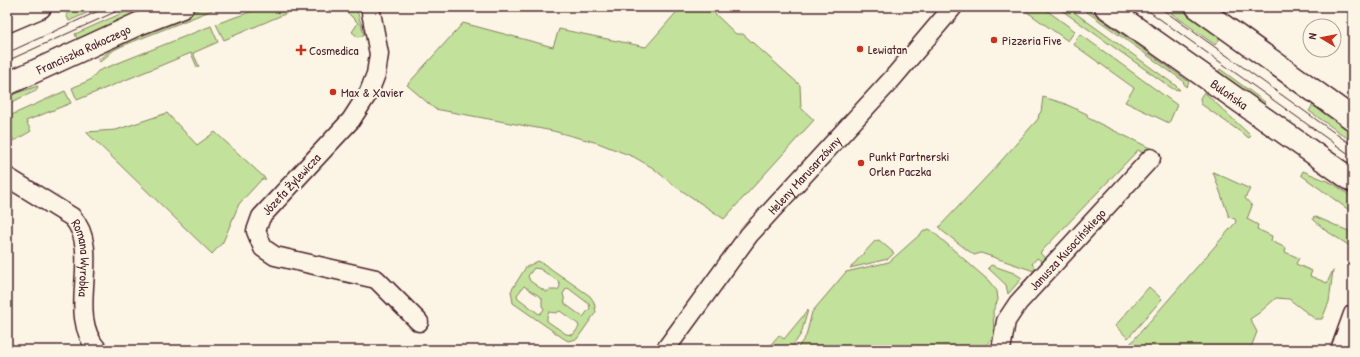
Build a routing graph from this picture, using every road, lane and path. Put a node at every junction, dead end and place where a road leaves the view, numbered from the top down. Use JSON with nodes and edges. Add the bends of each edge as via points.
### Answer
{"nodes":[{"id":1,"x":40,"y":7,"type":"edge"},
{"id":2,"x":182,"y":7,"type":"edge"},
{"id":3,"x":370,"y":7,"type":"edge"},
{"id":4,"x":953,"y":7,"type":"edge"},
{"id":5,"x":1106,"y":7,"type":"edge"},
{"id":6,"x":1197,"y":7,"type":"edge"},
{"id":7,"x":7,"y":21,"type":"edge"},
{"id":8,"x":7,"y":84,"type":"edge"},
{"id":9,"x":1353,"y":119,"type":"edge"},
{"id":10,"x":1151,"y":158,"type":"dead end"},
{"id":11,"x":7,"y":177,"type":"edge"},
{"id":12,"x":1353,"y":181,"type":"edge"},
{"id":13,"x":1353,"y":314,"type":"edge"},
{"id":14,"x":418,"y":322,"type":"dead end"},
{"id":15,"x":98,"y":350,"type":"edge"},
{"id":16,"x":665,"y":350,"type":"edge"},
{"id":17,"x":1002,"y":350,"type":"edge"},
{"id":18,"x":1340,"y":350,"type":"edge"}],
"edges":[{"from":1,"to":7,"type":"main road"},
{"from":2,"to":8,"type":"main road","name":"Franciszka Rakoczego","via":[[138,24]]},
{"from":3,"to":14,"type":"street","name":"Józefa Żylewicza","via":[[379,54],[376,74],[369,92],[351,120],[261,217],[256,230],[264,248],[275,256],[376,279]]},
{"from":4,"to":16,"type":"street","name":"Heleny Marusarzówny","via":[[892,79],[750,234]]},
{"from":5,"to":12,"type":"main road","name":"Bulońska"},
{"from":6,"to":9,"type":"main road"},
{"from":10,"to":17,"type":"street","name":"Janusza Kusocińskiego","via":[[1018,303],[1006,321]]},
{"from":11,"to":15,"type":"street","name":"Romana Wyrobka","via":[[78,224],[84,239],[83,315],[88,334]]},
{"from":13,"to":18,"type":"street"}]}
